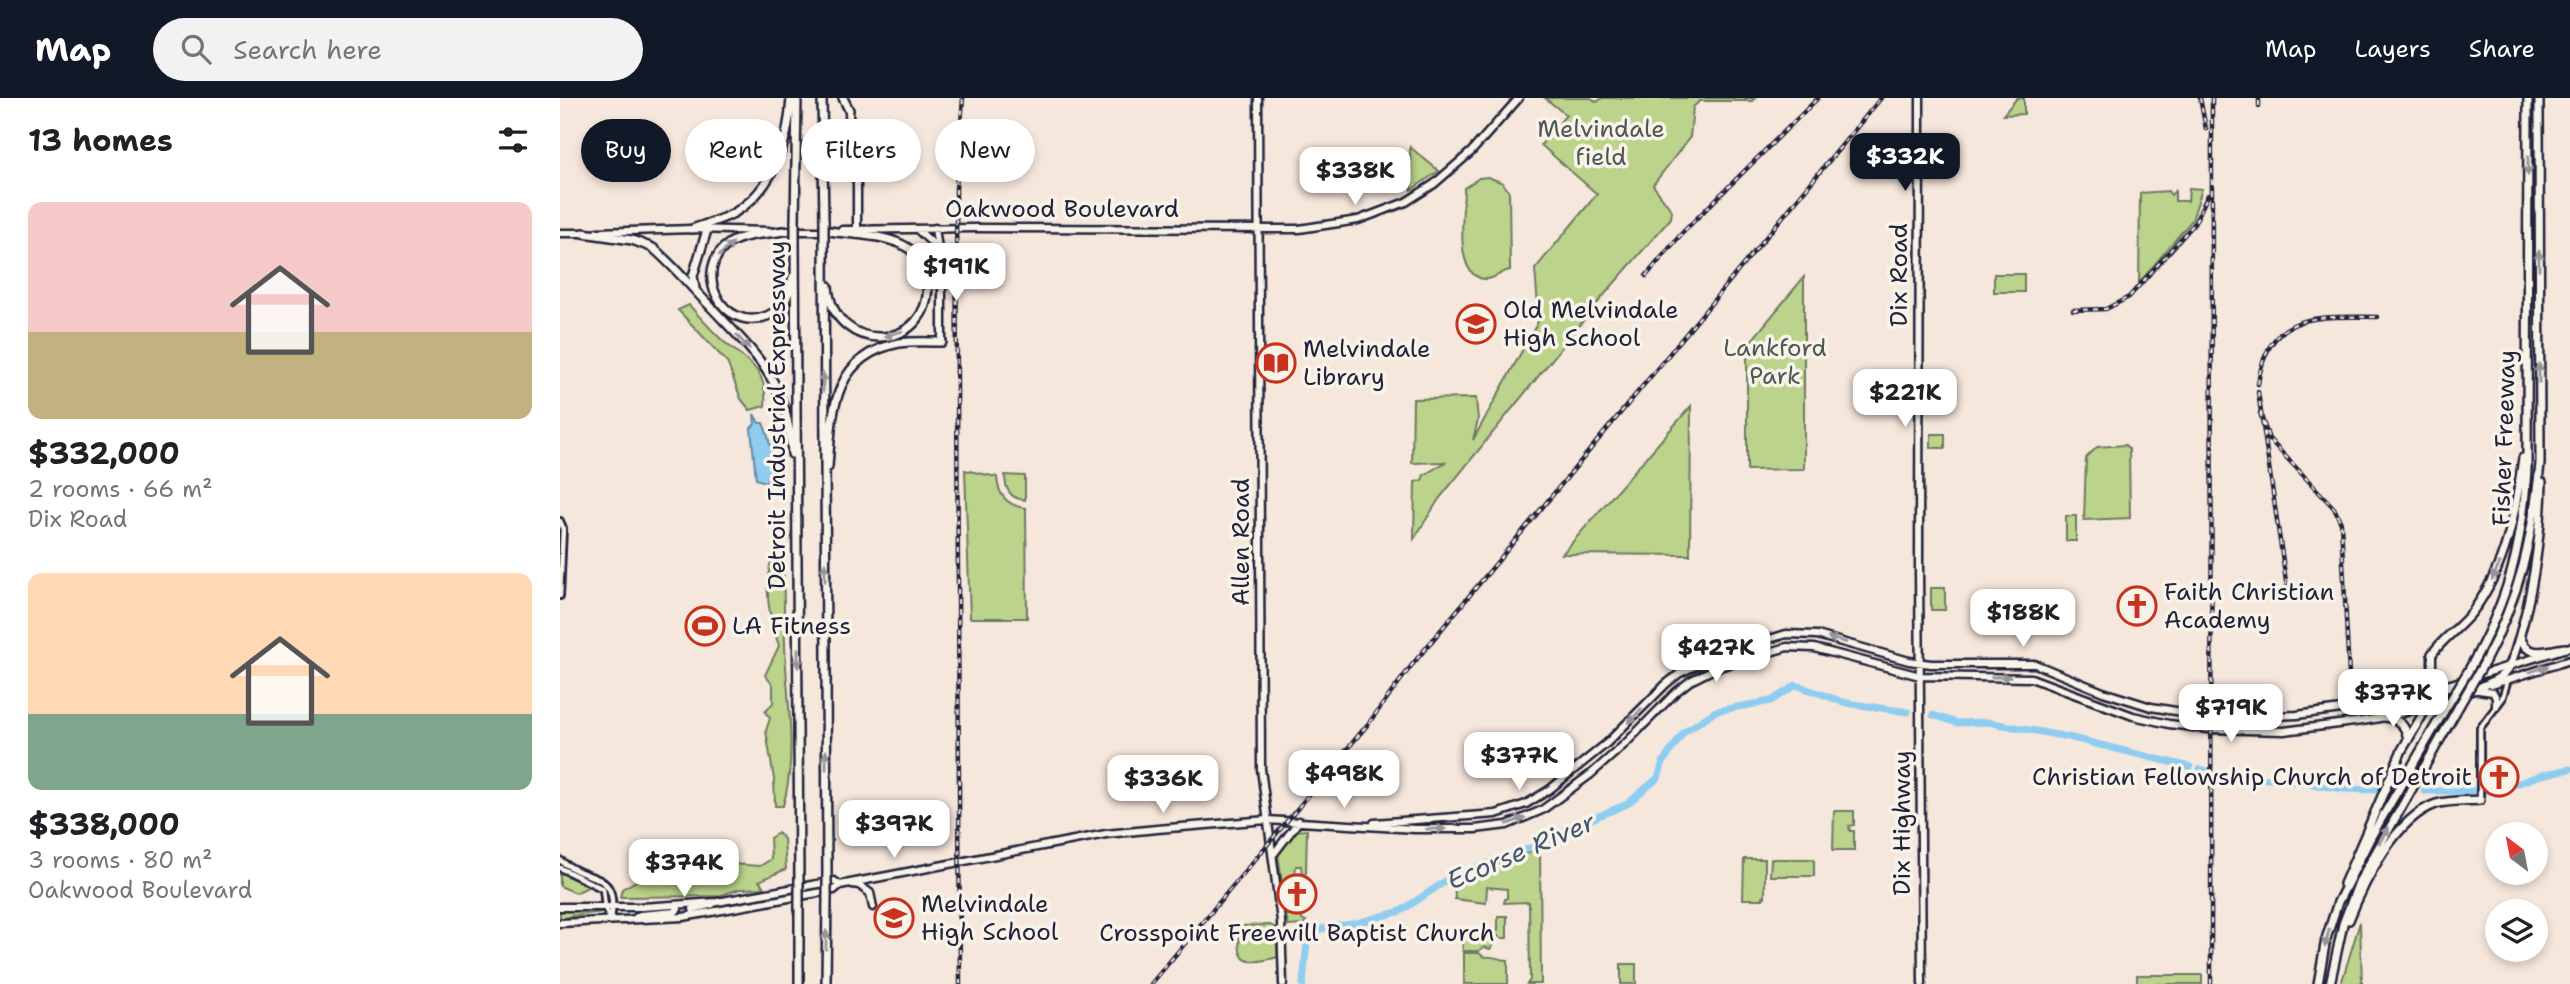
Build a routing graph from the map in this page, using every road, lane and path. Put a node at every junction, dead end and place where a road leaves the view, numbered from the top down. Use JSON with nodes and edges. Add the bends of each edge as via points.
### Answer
{"nodes":[{"id":1,"x":791,"y":98,"type":"edge"},
{"id":2,"x":797,"y":98,"type":"edge"},
{"id":3,"x":822,"y":98,"type":"edge"},
{"id":4,"x":843,"y":98,"type":"edge"},
{"id":5,"x":1258,"y":98,"type":"edge"},
{"id":6,"x":1519,"y":98,"type":"edge"},
{"id":7,"x":1920,"y":98,"type":"edge"},
{"id":8,"x":2528,"y":98,"type":"edge"},
{"id":9,"x":2539,"y":98,"type":"edge"},
{"id":10,"x":849,"y":110,"type":"joint"},
{"id":11,"x":935,"y":228,"type":"junction"},
{"id":12,"x":1259,"y":228,"type":"junction"},
{"id":13,"x":692,"y":229,"type":"junction"},
{"id":14,"x":706,"y":230,"type":"junction"},
{"id":15,"x":858,"y":230,"type":"junction"},
{"id":16,"x":918,"y":230,"type":"junction"},
{"id":17,"x":783,"y":231,"type":"junction"},
{"id":18,"x":829,"y":231,"type":"junction"},
{"id":19,"x":560,"y":233,"type":"edge"},
{"id":20,"x":583,"y":233,"type":"junction"},
{"id":21,"x":824,"y":256,"type":"junction"},
{"id":22,"x":940,"y":266,"type":"junction"},
{"id":23,"x":795,"y":274,"type":"junction"},
{"id":24,"x":696,"y":292,"type":"junction"},
{"id":25,"x":942,"y":342,"type":"joint"},
{"id":26,"x":2526,"y":433,"type":"junction"},
{"id":27,"x":2540,"y":464,"type":"junction"},
{"id":28,"x":796,"y":500,"type":"junction"},
{"id":29,"x":560,"y":523,"type":"edge"},
{"id":30,"x":825,"y":524,"type":"junction"},
{"id":31,"x":560,"y":596,"type":"edge"},
{"id":32,"x":2520,"y":634,"type":"junction"},
{"id":33,"x":2569,"y":652,"type":"edge"},
{"id":34,"x":2432,"y":654,"type":"joint"},
{"id":35,"x":1903,"y":659,"type":"junction"},
{"id":36,"x":2525,"y":662,"type":"junction"},
{"id":37,"x":1920,"y":663,"type":"junction"},
{"id":38,"x":1942,"y":664,"type":"junction"},
{"id":39,"x":1974,"y":664,"type":"junction"},
{"id":40,"x":2509,"y":666,"type":"junction"},
{"id":41,"x":1899,"y":671,"type":"junction"},
{"id":42,"x":1920,"y":676,"type":"junction"},
{"id":43,"x":1941,"y":677,"type":"junction"},
{"id":44,"x":1974,"y":677,"type":"junction"},
{"id":45,"x":2508,"y":679,"type":"junction"},
{"id":46,"x":2449,"y":685,"type":"junction"},
{"id":47,"x":2476,"y":690,"type":"junction"},
{"id":48,"x":2423,"y":694,"type":"junction"},
{"id":49,"x":2130,"y":701,"type":"junction"},
{"id":50,"x":2429,"y":705,"type":"junction"},
{"id":51,"x":2359,"y":707,"type":"junction"},
{"id":52,"x":2496,"y":707,"type":"junction"},
{"id":53,"x":2342,"y":709,"type":"junction"},
{"id":54,"x":2122,"y":711,"type":"junction"},
{"id":55,"x":2384,"y":717,"type":"junction"},
{"id":56,"x":2358,"y":722,"type":"junction"},
{"id":57,"x":2339,"y":725,"type":"junction"},
{"id":58,"x":2408,"y":740,"type":"junction"},
{"id":59,"x":2480,"y":795,"type":"joint"},
{"id":60,"x":1267,"y":820,"type":"junction"},
{"id":61,"x":1299,"y":821,"type":"junction"},
{"id":62,"x":1365,"y":825,"type":"junction"},
{"id":63,"x":1272,"y":857,"type":"junction"},
{"id":64,"x":560,"y":860,"type":"edge"},
{"id":65,"x":560,"y":868,"type":"edge"},
{"id":66,"x":841,"y":885,"type":"junction"},
{"id":67,"x":2342,"y":894,"type":"junction"},
{"id":68,"x":717,"y":902,"type":"junction"},
{"id":69,"x":676,"y":905,"type":"junction"},
{"id":70,"x":873,"y":906,"type":"dead end"},
{"id":71,"x":560,"y":907,"type":"edge"},
{"id":72,"x":605,"y":907,"type":"junction"},
{"id":73,"x":613,"y":907,"type":"junction"},
{"id":74,"x":695,"y":915,"type":"junction"},
{"id":75,"x":611,"y":920,"type":"junction"},
{"id":76,"x":632,"y":920,"type":"junction"},
{"id":77,"x":560,"y":923,"type":"edge"},
{"id":78,"x":2333,"y":967,"type":"junction"},
{"id":79,"x":799,"y":984,"type":"edge"},
{"id":80,"x":826,"y":984,"type":"edge"},
{"id":81,"x":1283,"y":984,"type":"edge"},
{"id":82,"x":1922,"y":984,"type":"edge"},
{"id":83,"x":2318,"y":984,"type":"edge"},
{"id":84,"x":2330,"y":984,"type":"edge"}],
"edges":[{"from":1,"to":13,"type":"highway","via":[[783,145],[762,187],[736,212]]},
{"from":2,"to":23,"type":"highway","name":"Detroit Industrial Expressway","bridge":true},
{"from":3,"to":21,"type":"highway","name":"Detroit Industrial Expressway","bridge":true},
{"from":4,"to":10,"type":"highway"},
{"from":5,"to":12,"type":"main road","name":"Allen Road"},
{"from":6,"to":12,"type":"main road","name":"Oakwood Boulevard","via":[[1465,159],[1406,202],[1358,220],[1308,228]]},
{"from":7,"to":37,"type":"main road","name":"Dix Road"},
{"from":8,"to":26,"type":"highway","name":"Fisher Freeway","one_way":true},
{"from":27,"to":9,"type":"highway","name":"Fisher Freeway","one_way":true},
{"from":10,"to":15,"type":"main road"},
{"from":11,"to":12,"type":"main road","name":"Oakwood Boulevard"},
{"from":11,"to":16,"type":"main road","name":"Oakwood Boulevard"},
{"from":11,"to":22,"type":"main road"},
{"from":12,"to":60,"type":"main road","name":"Allen Road","via":[[1260,739]]},
{"from":13,"to":14,"type":"main road","name":"Oakwood Boulevard"},
{"from":13,"to":20,"type":"main road","name":"Oakwood Boulevard"},
{"from":14,"to":17,"type":"main road","name":"Oakwood Boulevard"},
{"from":14,"to":24,"type":"highway","via":[[693,276]]},
{"from":15,"to":16,"type":"main road","name":"Oakwood Boulevard"},
{"from":15,"to":18,"type":"main road","name":"Oakwood Boulevard"},
{"from":16,"to":22,"type":"main road","via":[[932,243]]},
{"from":17,"to":18,"type":"main road","name":"Oakwood Boulevard"},
{"from":23,"to":17,"type":"highway","one_way":true,"via":[[782,305],[760,318],[729,312],[713,289],[715,261],[728,245]]},
{"from":18,"to":21,"type":"highway","one_way":true,"via":[[891,240],[916,253],[926,271],[928,292],[921,314],[893,336],[859,333],[834,310]]},
{"from":19,"to":20,"type":"main road","name":"Oakwood Boulevard"},
{"from":20,"to":24,"type":"highway","via":[[648,245]]},
{"from":30,"to":21,"type":"highway","name":"Detroit Industrial Expressway","one_way":true},
{"from":22,"to":25,"type":"main road"},
{"from":23,"to":28,"type":"highway","name":"Detroit Industrial Expressway"},
{"from":24,"to":28,"type":"highway","one_way":true,"via":[[757,356],[778,387],[790,428]]},
{"from":25,"to":30,"type":"highway","via":[[882,348],[862,359],[844,379],[832,415]]},
{"from":26,"to":34,"type":"highway","one_way":true,"via":[[2516,513],[2501,561],[2474,610]]},
{"from":26,"to":67,"type":"highway","name":"Fisher Freeway","bridge":true,"via":[[2524,517],[2504,597],[2470,668]]},
{"from":27,"to":32,"type":"highway","via":[[2538,541]]},
{"from":78,"to":27,"type":"highway","name":"Fisher Freeway","one_way":true,"bridge":true,"via":[[2350,903],[2367,866],[2508,614],[2535,513]]},
{"from":28,"to":79,"type":"highway","name":"Detroit Industrial Expressway","one_way":true,"bridge":true},
{"from":29,"to":31,"type":"street"},
{"from":80,"to":30,"type":"highway","name":"Detroit Industrial Expressway","one_way":true,"bridge":true},
{"from":32,"to":33,"type":"highway","via":[[2524,646],[2535,653]]},
{"from":32,"to":40,"type":"highway"},
{"from":33,"to":36,"type":"main road"},
{"from":45,"to":33,"type":"main road","one_way":true,"via":[[2562,662]]},
{"from":34,"to":48,"type":"main road","via":[[2432,685]]},
{"from":35,"to":37,"type":"main road"},
{"from":35,"to":41,"type":"main road"},
{"from":35,"to":62,"type":"main road","one_way":true,"via":[[1817,635],[1765,639],[1681,673],[1600,750],[1526,804],[1496,814]]},
{"from":36,"to":40,"type":"main road"},
{"from":36,"to":45,"type":"main road"},
{"from":37,"to":38,"type":"main road"},
{"from":37,"to":42,"type":"main road","name":"Dix Highway"},
{"from":38,"to":39,"type":"main road"},
{"from":38,"to":43,"type":"main road"},
{"from":39,"to":44,"type":"main road"},
{"from":39,"to":49,"type":"main road","via":[[2035,664]]},
{"from":40,"to":46,"type":"main road"},
{"from":40,"to":47,"type":"highway"},
{"from":41,"to":42,"type":"main road"},
{"from":62,"to":41,"type":"main road","one_way":true,"via":[[1475,829],[1528,817],[1606,762],[1690,681],[1777,649],[1814,648]]},
{"from":42,"to":43,"type":"main road"},
{"from":42,"to":82,"type":"main road","name":"Dix Highway"},
{"from":43,"to":44,"type":"main road"},
{"from":44,"to":54,"type":"main road","one_way":true,"via":[[2031,678]]},
{"from":45,"to":47,"type":"main road"},
{"from":45,"to":52,"type":"street"},
{"from":46,"to":48,"type":"main road"},
{"from":46,"to":50,"type":"highway"},
{"from":47,"to":50,"type":"main road"},
{"from":47,"to":52,"type":"main road","via":[[2493,692]]},
{"from":48,"to":51,"type":"main road"},
{"from":49,"to":53,"type":"main road","via":[[2188,713],[2253,717]]},
{"from":49,"to":54,"type":"main road"},
{"from":50,"to":55,"type":"main road"},
{"from":50,"to":58,"type":"highway"},
{"from":51,"to":53,"type":"main road"},
{"from":51,"to":56,"type":"main road","via":[[2355,714]]},
{"from":52,"to":59,"type":"street","via":[[2480,728]]},
{"from":53,"to":57,"type":"main road","via":[[2345,718]]},
{"from":54,"to":57,"type":"main road","via":[[2208,729],[2284,732]]},
{"from":55,"to":56,"type":"main road"},
{"from":55,"to":58,"type":"highway","via":[[2402,724]]},
{"from":56,"to":57,"type":"main road"},
{"from":58,"to":67,"type":"highway","via":[[2346,875]]},
{"from":59,"to":78,"type":"highway","via":[[2434,805],[2409,821],[2364,886]]},
{"from":60,"to":61,"type":"main road"},
{"from":60,"to":63,"type":"main road","name":"Allen Road"},
{"from":60,"to":66,"type":"main road","via":[[1106,834]]},
{"from":61,"to":62,"type":"main road"},
{"from":61,"to":63,"type":"main road"},
{"from":63,"to":81,"type":"main road","name":"Allen Road","via":[[1282,930]]},
{"from":64,"to":73,"type":"street","via":[[576,872],[608,884]]},
{"from":65,"to":72,"type":"street","via":[[603,888]]},
{"from":66,"to":68,"type":"main road","via":[[834,881]]},
{"from":66,"to":70,"type":"main road","via":[[859,885],[872,898]]},
{"from":66,"to":74,"type":"main road"},
{"from":67,"to":83,"type":"highway","name":"Fisher Freeway","one_way":true,"via":[[2326,939]]},
{"from":68,"to":69,"type":"main road"},
{"from":68,"to":74,"type":"main road","via":[[693,909]]},
{"from":69,"to":73,"type":"main road"},
{"from":69,"to":76,"type":"main road","via":[[675,912]]},
{"from":71,"to":72,"type":"main road"},
{"from":72,"to":73,"type":"main road"},
{"from":72,"to":75,"type":"street"},
{"from":73,"to":75,"type":"street"},
{"from":74,"to":76,"type":"main road"},
{"from":75,"to":76,"type":"main road"},
{"from":75,"to":77,"type":"main road"},
{"from":78,"to":84,"type":"highway","name":"Fisher Freeway"}]}
